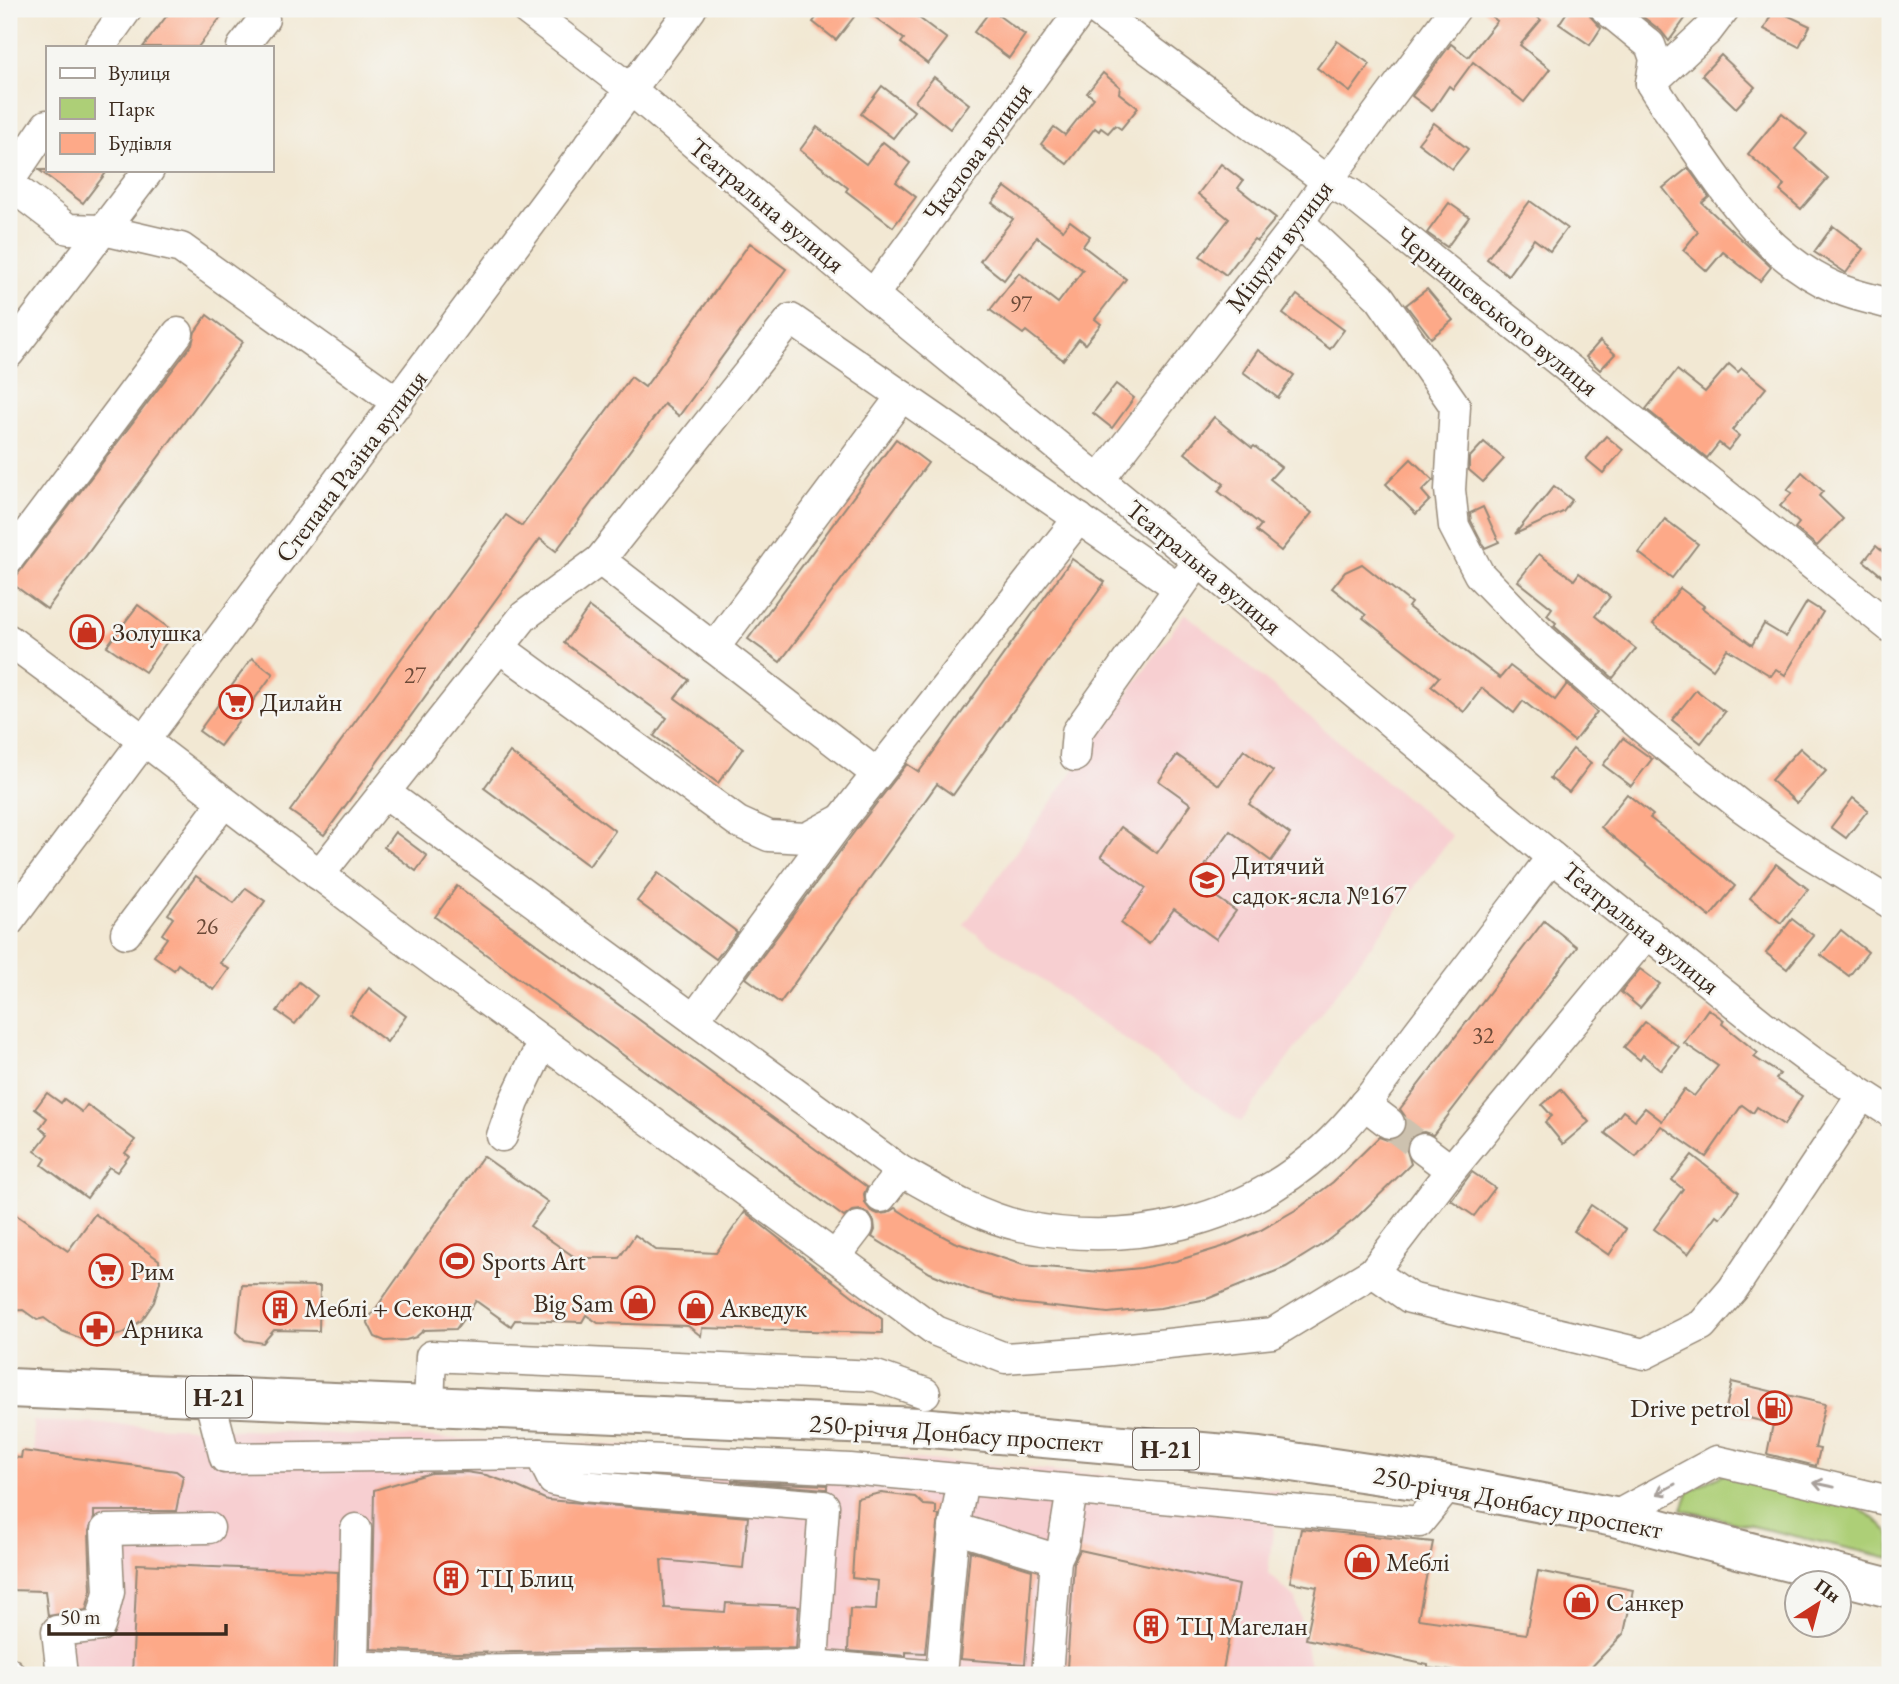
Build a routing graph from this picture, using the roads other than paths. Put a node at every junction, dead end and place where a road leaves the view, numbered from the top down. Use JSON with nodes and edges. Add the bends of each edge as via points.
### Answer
{"nodes":[{"id":1,"x":127,"y":9,"type":"edge"},
{"id":2,"x":526,"y":9,"type":"edge"},
{"id":3,"x":691,"y":9,"type":"edge"},
{"id":4,"x":1082,"y":9,"type":"edge"},
{"id":5,"x":1094,"y":9,"type":"edge"},
{"id":6,"x":1455,"y":9,"type":"edge"},
{"id":7,"x":1606,"y":9,"type":"edge"},
{"id":8,"x":1724,"y":9,"type":"edge"},
{"id":9,"x":264,"y":19,"type":"dead end"},
{"id":10,"x":101,"y":46,"type":"edge"},
{"id":11,"x":243,"y":46,"type":"edge"},
{"id":12,"x":1651,"y":83,"type":"junction"},
{"id":13,"x":629,"y":89,"type":"junction"},
{"id":14,"x":46,"y":127,"type":"edge"},
{"id":15,"x":147,"y":172,"type":"edge"},
{"id":16,"x":1327,"y":180,"type":"junction"},
{"id":17,"x":9,"y":183,"type":"edge"},
{"id":18,"x":1300,"y":222,"type":"junction"},
{"id":19,"x":103,"y":230,"type":"junction"},
{"id":20,"x":873,"y":295,"type":"junction"},
{"id":21,"x":1890,"y":304,"type":"edge"},
{"id":22,"x":177,"y":333,"type":"dead end"},
{"id":23,"x":9,"y":353,"type":"edge"},
{"id":24,"x":902,"y":396,"type":"junction"},
{"id":25,"x":398,"y":403,"type":"junction"},
{"id":26,"x":1099,"y":480,"type":"junction"},
{"id":27,"x":1079,"y":518,"type":"junction"},
{"id":28,"x":9,"y":558,"type":"edge"},
{"id":29,"x":600,"y":560,"type":"junction"},
{"id":30,"x":1199,"y":562,"type":"junction"},
{"id":31,"x":1179,"y":588,"type":"junction"},
{"id":32,"x":1890,"y":626,"type":"edge"},
{"id":33,"x":9,"y":640,"type":"edge"},
{"id":34,"x":500,"y":648,"type":"junction"},
{"id":35,"x":714,"y":648,"type":"junction"},
{"id":36,"x":145,"y":741,"type":"junction"},
{"id":37,"x":1075,"y":756,"type":"dead end"},
{"id":38,"x":877,"y":774,"type":"junction"},
{"id":39,"x":384,"y":792,"type":"junction"},
{"id":40,"x":224,"y":802,"type":"junction"},
{"id":41,"x":841,"y":820,"type":"junction"},
{"id":42,"x":1552,"y":857,"type":"junction"},
{"id":43,"x":319,"y":875,"type":"junction"},
{"id":44,"x":1890,"y":902,"type":"edge"},
{"id":45,"x":9,"y":921,"type":"edge"},
{"id":46,"x":1648,"y":932,"type":"junction"},
{"id":47,"x":126,"y":933,"type":"dead end"},
{"id":48,"x":694,"y":1019,"type":"junction"},
{"id":49,"x":543,"y":1042,"type":"junction"},
{"id":50,"x":1862,"y":1095,"type":"junction"},
{"id":51,"x":1364,"y":1104,"type":"junction"},
{"id":52,"x":1890,"y":1112,"type":"edge"},
{"id":53,"x":1389,"y":1123,"type":"tunnel mouth"},
{"id":54,"x":502,"y":1136,"type":"dead end"},
{"id":55,"x":1423,"y":1149,"type":"tunnel mouth"},
{"id":56,"x":1451,"y":1170,"type":"junction"},
{"id":57,"x":901,"y":1171,"type":"junction"},
{"id":58,"x":881,"y":1197,"type":"dead end"},
{"id":59,"x":858,"y":1227,"type":"dead end"},
{"id":60,"x":835,"y":1257,"type":"junction"},
{"id":61,"x":1373,"y":1272,"type":"junction"},
{"id":62,"x":9,"y":1388,"type":"edge"},
{"id":63,"x":925,"y":1393,"type":"dead end"},
{"id":64,"x":209,"y":1397,"type":"junction"},
{"id":65,"x":429,"y":1406,"type":"junction"},
{"id":66,"x":540,"y":1454,"type":"junction"},
{"id":67,"x":963,"y":1479,"type":"junction"},
{"id":68,"x":1449,"y":1485,"type":"junction"},
{"id":69,"x":1072,"y":1490,"type":"junction"},
{"id":70,"x":1890,"y":1501,"type":"edge"},
{"id":71,"x":1614,"y":1517,"type":"junction"},
{"id":72,"x":209,"y":1528,"type":"dead end"},
{"id":73,"x":954,"y":1528,"type":"junction"},
{"id":74,"x":356,"y":1529,"type":"dead end"},
{"id":75,"x":1056,"y":1559,"type":"junction"},
{"id":76,"x":1890,"y":1588,"type":"edge"},
{"id":77,"x":812,"y":1670,"type":"edge"},
{"id":78,"x":717,"y":1671,"type":"edge"},
{"id":79,"x":419,"y":1672,"type":"edge"},
{"id":80,"x":604,"y":1672,"type":"edge"},
{"id":81,"x":62,"y":1675,"type":"edge"},
{"id":82,"x":925,"y":1675,"type":"edge"},
{"id":83,"x":941,"y":1675,"type":"edge"},
{"id":84,"x":1047,"y":1675,"type":"edge"}],
"edges":[{"from":1,"to":10,"type":"street"},
{"from":2,"to":13,"type":"street","name":"Театральна вулиця"},
{"from":3,"to":13,"type":"street","name":"Степана Разіна вулиця"},
{"from":4,"to":20,"type":"street","name":"Чкалова вулиця"},
{"from":5,"to":16,"type":"street","name":"Чернишевського вулиця"},
{"from":6,"to":16,"type":"street","name":"Міцули вулиця"},
{"from":7,"to":12,"type":"street","via":[[1650,45],[1655,59]]},
{"from":8,"to":12,"type":"street"},
{"from":9,"to":11,"type":"street"},
{"from":12,"to":21,"type":"street","via":[[1731,201],[1776,250],[1840,290]]},
{"from":13,"to":20,"type":"street","name":"Театральна вулиця"},
{"from":13,"to":25,"type":"street","name":"Степана Разіна вулиця"},
{"from":14,"to":17,"type":"street"},
{"from":15,"to":19,"type":"street"},
{"from":16,"to":18,"type":"street","name":"Міцули вулиця"},
{"from":16,"to":32,"type":"street","name":"Чернишевського вулиця","via":[[1351,194]]},
{"from":17,"to":19,"type":"street","via":[[68,229]]},
{"from":18,"to":26,"type":"street","name":"Міцули вулиця"},
{"from":18,"to":44,"type":"street","via":[[1380,298],[1455,406],[1450,490],[1454,526],[1479,574],[1542,639],[1643,728],[1791,842]]},
{"from":19,"to":23,"type":"street"},
{"from":19,"to":25,"type":"street","via":[[181,248]]},
{"from":20,"to":26,"type":"street","name":"Театральна вулиця"},
{"from":22,"to":28,"type":"street"},
{"from":24,"to":27,"type":"street"},
{"from":24,"to":29,"type":"street","via":[[791,319]]},
{"from":24,"to":35,"type":"street"},
{"from":25,"to":36,"type":"street","name":"Степана Разіна вулиця"},
{"from":26,"to":30,"type":"street","name":"Театральна вулиця"},
{"from":27,"to":31,"type":"street"},
{"from":27,"to":38,"type":"street"},
{"from":29,"to":34,"type":"street","via":[[524,616]]},
{"from":29,"to":35,"type":"street"},
{"from":30,"to":31,"type":"street"},
{"from":30,"to":42,"type":"street","name":"Театральна вулиця"},
{"from":31,"to":37,"type":"street","via":[[1077,732]]},
{"from":33,"to":36,"type":"street"},
{"from":34,"to":39,"type":"street"},
{"from":34,"to":41,"type":"street","via":[[738,822],[769,836],[806,838]]},
{"from":35,"to":38,"type":"street"},
{"from":36,"to":40,"type":"street"},
{"from":36,"to":45,"type":"street","name":"Степана Разіна вулиця"},
{"from":38,"to":41,"type":"street"},
{"from":39,"to":43,"type":"street"},
{"from":39,"to":48,"type":"street"},
{"from":40,"to":43,"type":"street"},
{"from":40,"to":47,"type":"street"},
{"from":41,"to":48,"type":"street"},
{"from":42,"to":46,"type":"street","name":"Театральна вулиця"},
{"from":42,"to":51,"type":"street"},
{"from":43,"to":49,"type":"street"},
{"from":46,"to":50,"type":"street","name":"Театральна вулиця","via":[[1761,1024]]},
{"from":46,"to":56,"type":"street"},
{"from":48,"to":57,"type":"street"},
{"from":49,"to":54,"type":"street"},
{"from":49,"to":60,"type":"street"},
{"from":50,"to":52,"type":"street","name":"Театральна вулиця"},
{"from":50,"to":61,"type":"street","via":[[1733,1289],[1702,1325],[1644,1354],[1410,1298]]},
{"from":51,"to":53,"type":"street"},
{"from":51,"to":57,"type":"street","via":[[1323,1149],[1273,1186],[1214,1216],[1151,1231],[1087,1234],[1020,1226],[960,1203]]},
{"from":55,"to":56,"type":"street"},
{"from":56,"to":61,"type":"street"},
{"from":57,"to":58,"type":"street"},
{"from":59,"to":60,"type":"street"},
{"from":60,"to":61,"type":"street","via":[[936,1331],[1005,1358],[1273,1334]]},
{"from":62,"to":64,"type":"main road","name":"250-річчя Донбасу проспект","number":"Н-21"},
{"from":63,"to":65,"type":"street","via":[[876,1376],[431,1356]]},
{"from":64,"to":65,"type":"main road","name":"250-річчя Донбасу проспект","number":"Н-21"},
{"from":64,"to":66,"type":"street","via":[[225,1458]]},
{"from":65,"to":68,"type":"main road","name":"250-річчя Донбасу проспект","number":"Н-21","via":[[919,1427],[1259,1457]]},
{"from":66,"to":67,"type":"street"},
{"from":66,"to":77,"type":"street","via":[[553,1480],[582,1486],[824,1506]]},
{"from":67,"to":69,"type":"street"},
{"from":67,"to":73,"type":"street"},
{"from":68,"to":69,"type":"street","via":[[1419,1522]]},
{"from":68,"to":71,"type":"main road","name":"250-річчя Донбасу проспект","number":"Н-21"},
{"from":69,"to":75,"type":"street","via":[[1063,1545]]},
{"from":70,"to":71,"type":"street","one_way":true,"via":[[1717,1461]]},
{"from":71,"to":76,"type":"main road","name":"250-річчя Донбасу проспект","number":"Н-21"},
{"from":72,"to":81,"type":"street","via":[[106,1530],[108,1592],[100,1626],[57,1631]]},
{"from":73,"to":75,"type":"street"},
{"from":73,"to":83,"type":"street"},
{"from":74,"to":79,"type":"street","via":[[353,1666]]},
{"from":75,"to":84,"type":"street"},
{"from":77,"to":78,"type":"street"},
{"from":77,"to":82,"type":"street"},
{"from":78,"to":80,"type":"street"},
{"from":79,"to":80,"type":"street"}]}
